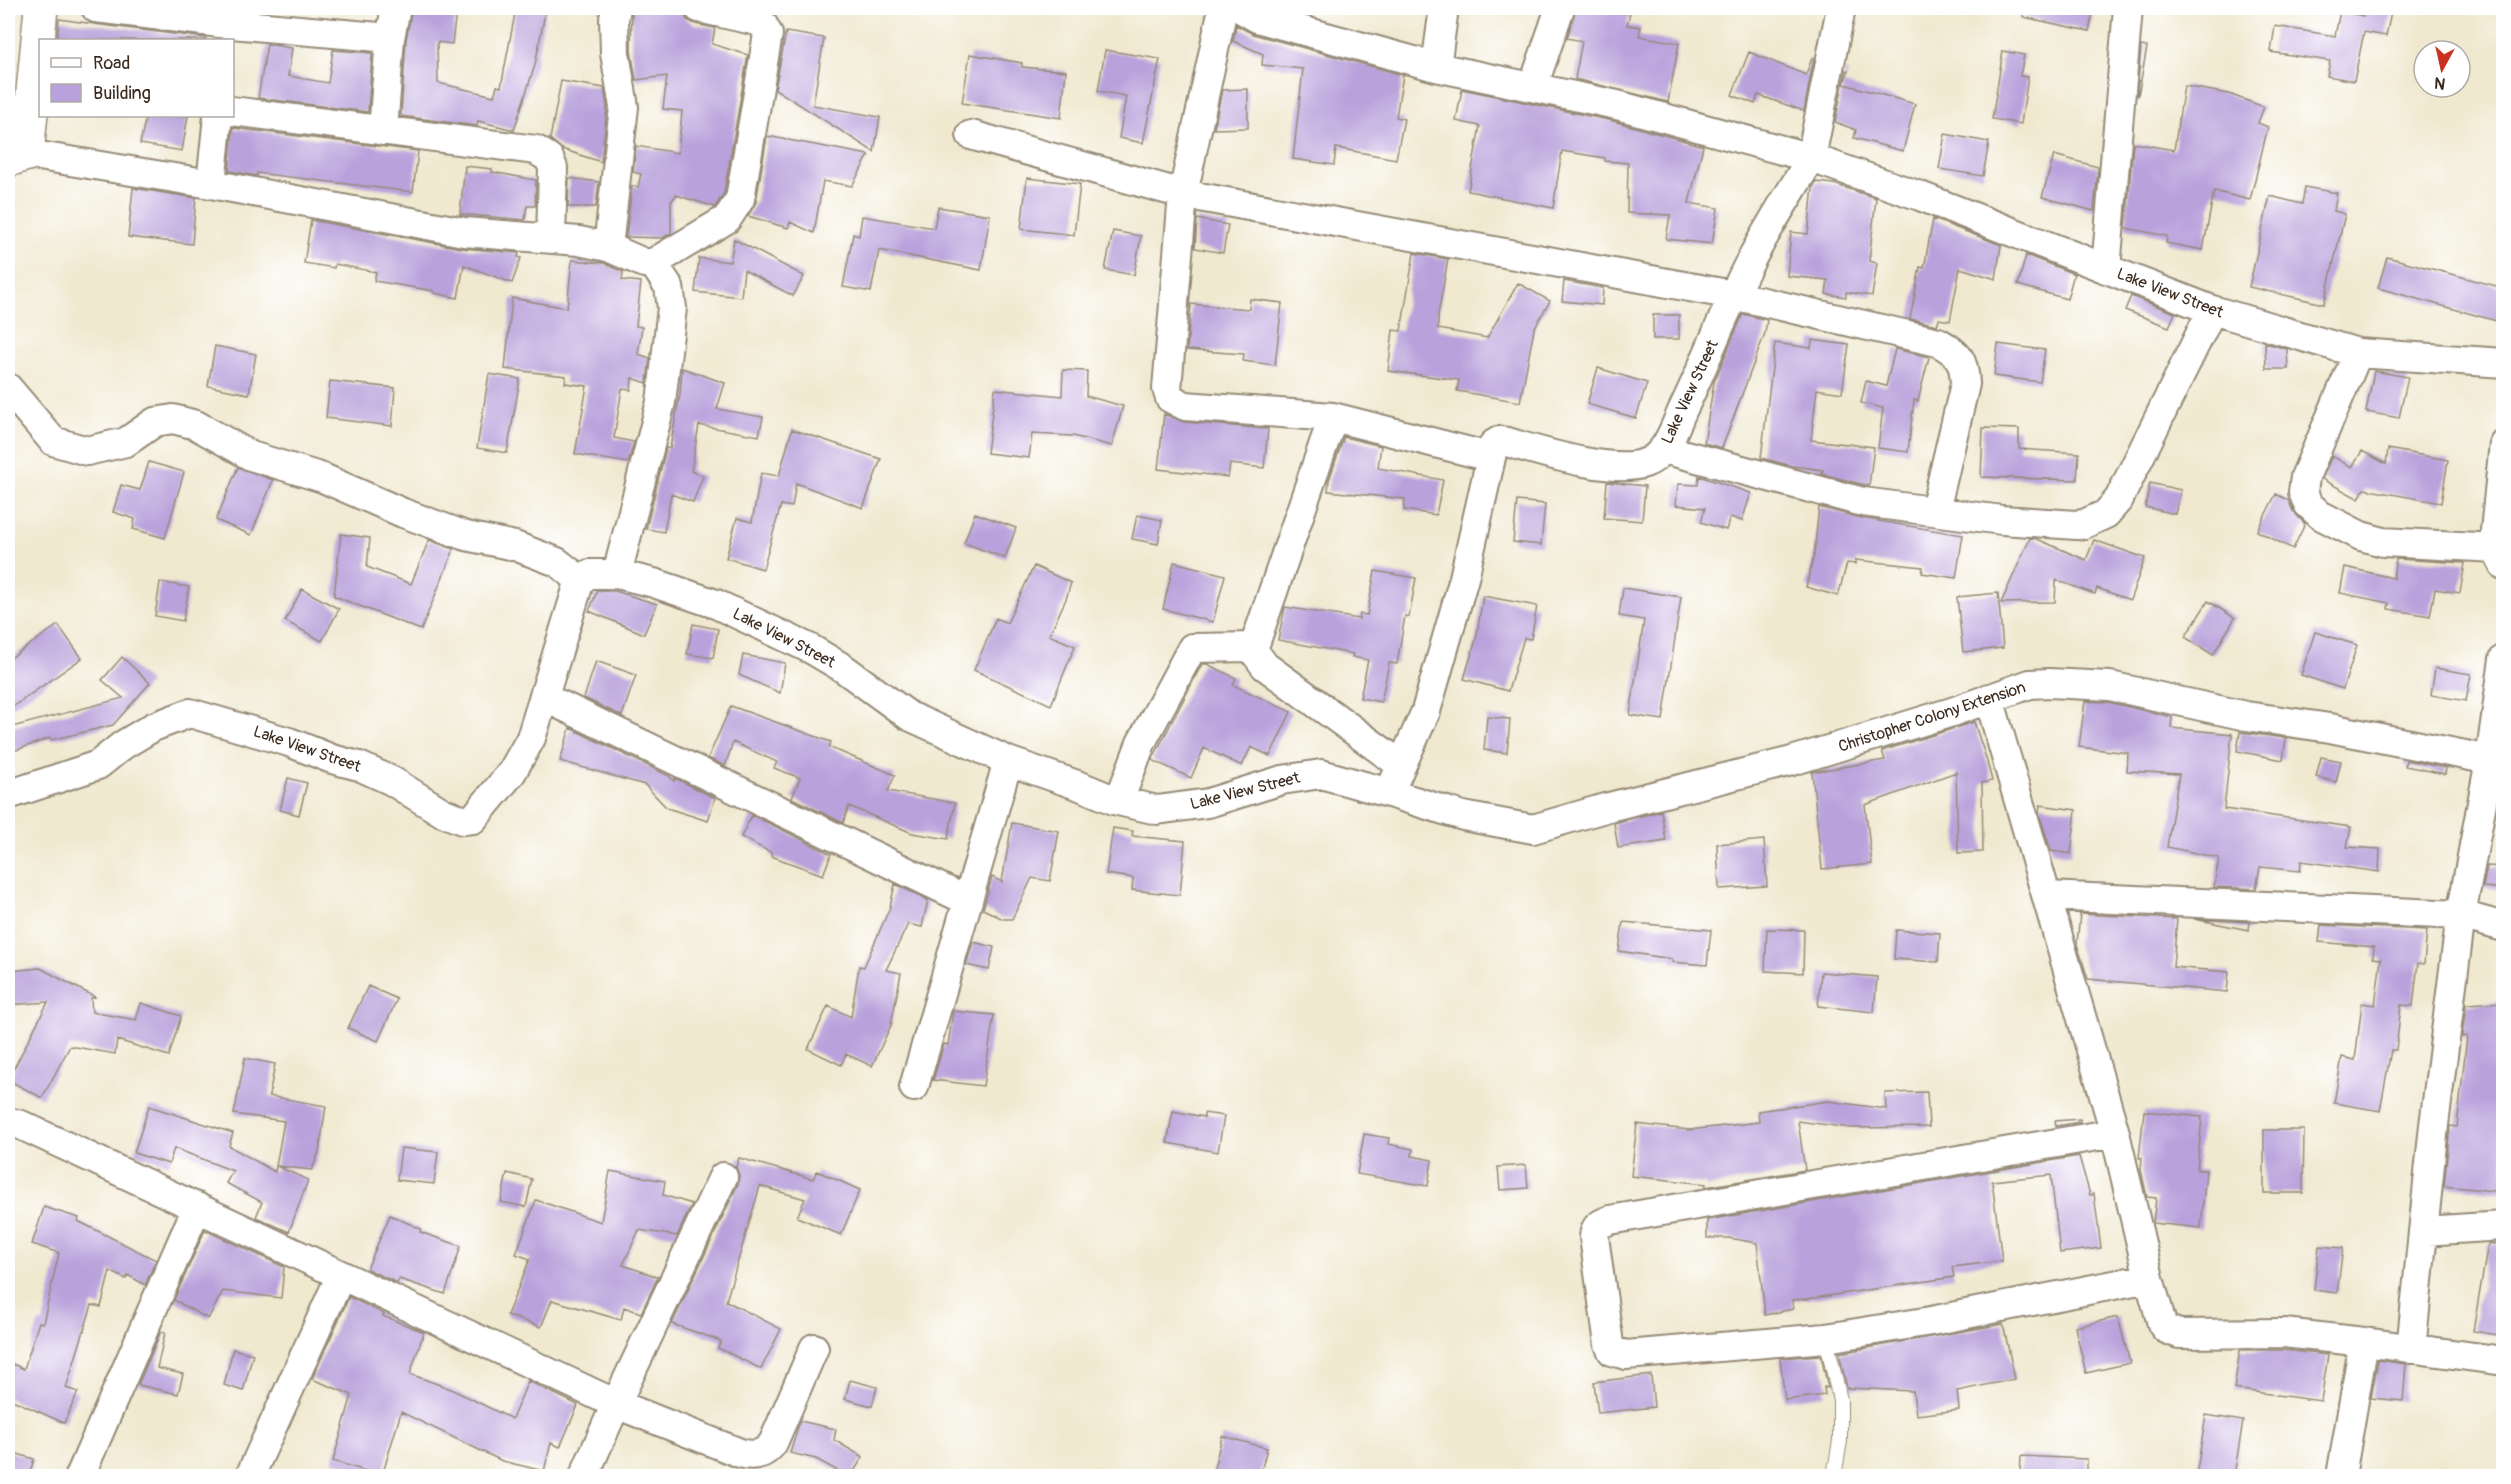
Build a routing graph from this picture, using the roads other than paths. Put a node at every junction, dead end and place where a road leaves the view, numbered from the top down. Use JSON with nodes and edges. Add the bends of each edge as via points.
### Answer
{"nodes":[{"id":1,"x":40,"y":8,"type":"edge"},
{"id":2,"x":96,"y":8,"type":"edge"},
{"id":3,"x":396,"y":8,"type":"edge"},
{"id":4,"x":616,"y":8,"type":"edge"},
{"id":5,"x":699,"y":8,"type":"edge"},
{"id":6,"x":1223,"y":8,"type":"edge"},
{"id":7,"x":1240,"y":8,"type":"edge"},
{"id":8,"x":1444,"y":8,"type":"edge"},
{"id":9,"x":1560,"y":8,"type":"edge"},
{"id":10,"x":1841,"y":8,"type":"edge"},
{"id":11,"x":2128,"y":8,"type":"edge"},
{"id":12,"x":221,"y":24,"type":"edge"},
{"id":13,"x":390,"y":38,"type":"junction"},
{"id":14,"x":1437,"y":67,"type":"junction"},
{"id":15,"x":1533,"y":87,"type":"junction"},
{"id":16,"x":234,"y":111,"type":"edge"},
{"id":17,"x":218,"y":117,"type":"edge"},
{"id":18,"x":383,"y":131,"type":"junction"},
{"id":19,"x":971,"y":135,"type":"dead end"},
{"id":20,"x":17,"y":157,"type":"edge"},
{"id":21,"x":1811,"y":158,"type":"junction"},
{"id":22,"x":211,"y":184,"type":"junction"},
{"id":23,"x":1183,"y":194,"type":"junction"},
{"id":24,"x":551,"y":238,"type":"junction"},
{"id":25,"x":608,"y":247,"type":"junction"},
{"id":26,"x":653,"y":263,"type":"junction"},
{"id":27,"x":2106,"y":269,"type":"junction"},
{"id":28,"x":1733,"y":295,"type":"junction"},
{"id":29,"x":2212,"y":310,"type":"junction"},
{"id":30,"x":2358,"y":353,"type":"junction"},
{"id":31,"x":2504,"y":363,"type":"edge"},
{"id":32,"x":8,"y":388,"type":"edge"},
{"id":33,"x":1333,"y":417,"type":"junction"},
{"id":34,"x":2504,"y":443,"type":"edge"},
{"id":35,"x":1664,"y":450,"type":"junction"},
{"id":36,"x":1490,"y":457,"type":"junction"},
{"id":37,"x":1935,"y":511,"type":"junction"},
{"id":38,"x":2500,"y":557,"type":"edge"},
{"id":39,"x":617,"y":574,"type":"junction"},
{"id":40,"x":580,"y":580,"type":"junction"},
{"id":41,"x":1254,"y":647,"type":"junction"},
{"id":42,"x":2504,"y":659,"type":"edge"},
{"id":43,"x":544,"y":696,"type":"junction"},
{"id":44,"x":1989,"y":698,"type":"junction"},
{"id":45,"x":2490,"y":760,"type":"junction"},
{"id":46,"x":1008,"y":761,"type":"junction"},
{"id":47,"x":1401,"y":765,"type":"junction"},
{"id":48,"x":1389,"y":793,"type":"junction"},
{"id":49,"x":8,"y":795,"type":"edge"},
{"id":50,"x":1119,"y":801,"type":"junction"},
{"id":51,"x":2047,"y":896,"type":"junction"},
{"id":52,"x":968,"y":901,"type":"junction"},
{"id":53,"x":2461,"y":915,"type":"junction"},
{"id":54,"x":2504,"y":927,"type":"edge"},
{"id":55,"x":914,"y":1087,"type":"dead end"},
{"id":56,"x":8,"y":1122,"type":"edge"},
{"id":57,"x":2115,"y":1132,"type":"junction"},
{"id":58,"x":723,"y":1177,"type":"dead end"},
{"id":59,"x":197,"y":1207,"type":"junction"},
{"id":60,"x":2504,"y":1226,"type":"edge"},
{"id":61,"x":2423,"y":1231,"type":"junction"},
{"id":62,"x":341,"y":1275,"type":"junction"},
{"id":63,"x":2149,"y":1278,"type":"junction"},
{"id":64,"x":1826,"y":1338,"type":"junction"},
{"id":65,"x":2364,"y":1342,"type":"junction"},
{"id":66,"x":814,"y":1348,"type":"dead end"},
{"id":67,"x":2411,"y":1349,"type":"junction"},
{"id":68,"x":2504,"y":1361,"type":"edge"},
{"id":69,"x":616,"y":1404,"type":"junction"},
{"id":70,"x":80,"y":1476,"type":"edge"},
{"id":71,"x":250,"y":1476,"type":"edge"},
{"id":72,"x":584,"y":1476,"type":"edge"},
{"id":73,"x":1834,"y":1476,"type":"edge"},
{"id":74,"x":2341,"y":1476,"type":"edge"}],
"edges":[{"from":1,"to":20,"type":"street"},
{"from":2,"to":12,"type":"street"},
{"from":3,"to":13,"type":"street"},
{"from":4,"to":25,"type":"street","via":[[615,52],[624,107]]},
{"from":5,"to":26,"type":"street","via":[[757,21],[768,34],[740,199],[728,219]]},
{"from":6,"to":23,"type":"street"},
{"from":7,"to":14,"type":"street","via":[[1257,18]]},
{"from":8,"to":14,"type":"street"},
{"from":9,"to":15,"type":"street"},
{"from":10,"to":21,"type":"street"},
{"from":11,"to":27,"type":"street"},
{"from":12,"to":13,"type":"street"},
{"from":13,"to":18,"type":"street"},
{"from":14,"to":15,"type":"street"},
{"from":15,"to":21,"type":"street","via":[[1617,105]]},
{"from":16,"to":18,"type":"street"},
{"from":17,"to":22,"type":"street"},
{"from":18,"to":24,"type":"street","via":[[536,150],[549,158],[553,168]]},
{"from":19,"to":23,"type":"street"},
{"from":20,"to":22,"type":"street"},
{"from":21,"to":27,"type":"street","name":"Lake View Street"},
{"from":21,"to":28,"type":"street","name":"Lake View Street"},
{"from":22,"to":24,"type":"street","via":[[464,232]]},
{"from":23,"to":28,"type":"street"},
{"from":23,"to":33,"type":"street","via":[[1167,390],[1170,398],[1185,406]]},
{"from":24,"to":25,"type":"street"},
{"from":25,"to":26,"type":"street"},
{"from":26,"to":39,"type":"street","via":[[669,287],[671,319],[661,402]]},
{"from":27,"to":29,"type":"street","name":"Lake View Street"},
{"from":28,"to":35,"type":"street","name":"Lake View Street"},
{"from":28,"to":37,"type":"street","via":[[1938,342],[1955,352],[1964,366],[1965,384]]},
{"from":29,"to":30,"type":"street","name":"Lake View Street"},
{"from":29,"to":37,"type":"street","via":[[2119,499],[2106,514],[2076,525]]},
{"from":30,"to":31,"type":"street","name":"Lake View Street"},
{"from":30,"to":38,"type":"street","via":[[2305,477],[2303,492],[2308,504],[2351,531],[2383,542]]},
{"from":32,"to":40,"type":"street","via":[[53,441],[87,451],[126,442],[155,422],[185,422],[251,456],[323,478],[466,536],[515,546],[557,562]]},
{"from":33,"to":36,"type":"street"},
{"from":33,"to":41,"type":"street"},
{"from":34,"to":38,"type":"street","via":[[2495,531]]},
{"from":35,"to":36,"type":"street","name":"Lake View Street","via":[[1644,464],[1618,466],[1499,441]]},
{"from":35,"to":37,"type":"street","via":[[1863,502]]},
{"from":36,"to":47,"type":"street","via":[[1464,578],[1426,711]]},
{"from":39,"to":40,"type":"street","name":"Lake View Street","via":[[589,574]]},
{"from":39,"to":46,"type":"street","name":"Lake View Street","via":[[716,604],[811,649],[909,716]]},
{"from":40,"to":43,"type":"street","name":"Lake View Street"},
{"from":41,"to":47,"type":"street","via":[[1265,666]]},
{"from":41,"to":50,"type":"street","via":[[1192,648],[1141,743]]},
{"from":42,"to":45,"type":"street"},
{"from":43,"to":49,"type":"street","name":"Lake View Street","via":[[531,738],[512,772],[473,819],[462,820],[442,812],[359,766],[190,713],[153,727],[98,765]]},
{"from":43,"to":52,"type":"street"},
{"from":44,"to":45,"type":"street","name":"Christopher Colony Extension","via":[[2030,684],[2110,686],[2246,716],[2330,728]]},
{"from":44,"to":48,"type":"street","name":"Christopher Colony Extension","via":[[1792,761],[1533,829],[1462,816]]},
{"from":44,"to":51,"type":"street"},
{"from":45,"to":53,"type":"street"},
{"from":46,"to":50,"type":"street","name":"Lake View Street"},
{"from":46,"to":52,"type":"street"},
{"from":47,"to":48,"type":"street"},
{"from":48,"to":50,"type":"street","name":"Lake View Street","via":[[1321,774],[1282,780],[1208,803],[1157,810]]},
{"from":51,"to":53,"type":"street"},
{"from":51,"to":57,"type":"street"},
{"from":52,"to":55,"type":"street"},
{"from":53,"to":54,"type":"street"},
{"from":53,"to":61,"type":"street"},
{"from":56,"to":59,"type":"street"},
{"from":57,"to":63,"type":"street"},
{"from":57,"to":64,"type":"street","via":[[1610,1220],[1596,1228],[1609,1344],[1617,1353]]},
{"from":58,"to":69,"type":"street"},
{"from":59,"to":62,"type":"street"},
{"from":59,"to":70,"type":"street"},
{"from":60,"to":61,"type":"street"},
{"from":61,"to":67,"type":"street"},
{"from":62,"to":69,"type":"street"},
{"from":62,"to":71,"type":"street"},
{"from":63,"to":64,"type":"street"},
{"from":63,"to":65,"type":"street","via":[[2162,1324],[2172,1332],[2284,1334]]},
{"from":64,"to":73,"type":"lane","via":[[1840,1400],[1840,1441]]},
{"from":65,"to":67,"type":"street"},
{"from":65,"to":74,"type":"street"},
{"from":66,"to":69,"type":"street","via":[[773,1443],[756,1455],[740,1453]]},
{"from":67,"to":68,"type":"street"},
{"from":69,"to":72,"type":"street"}]}
